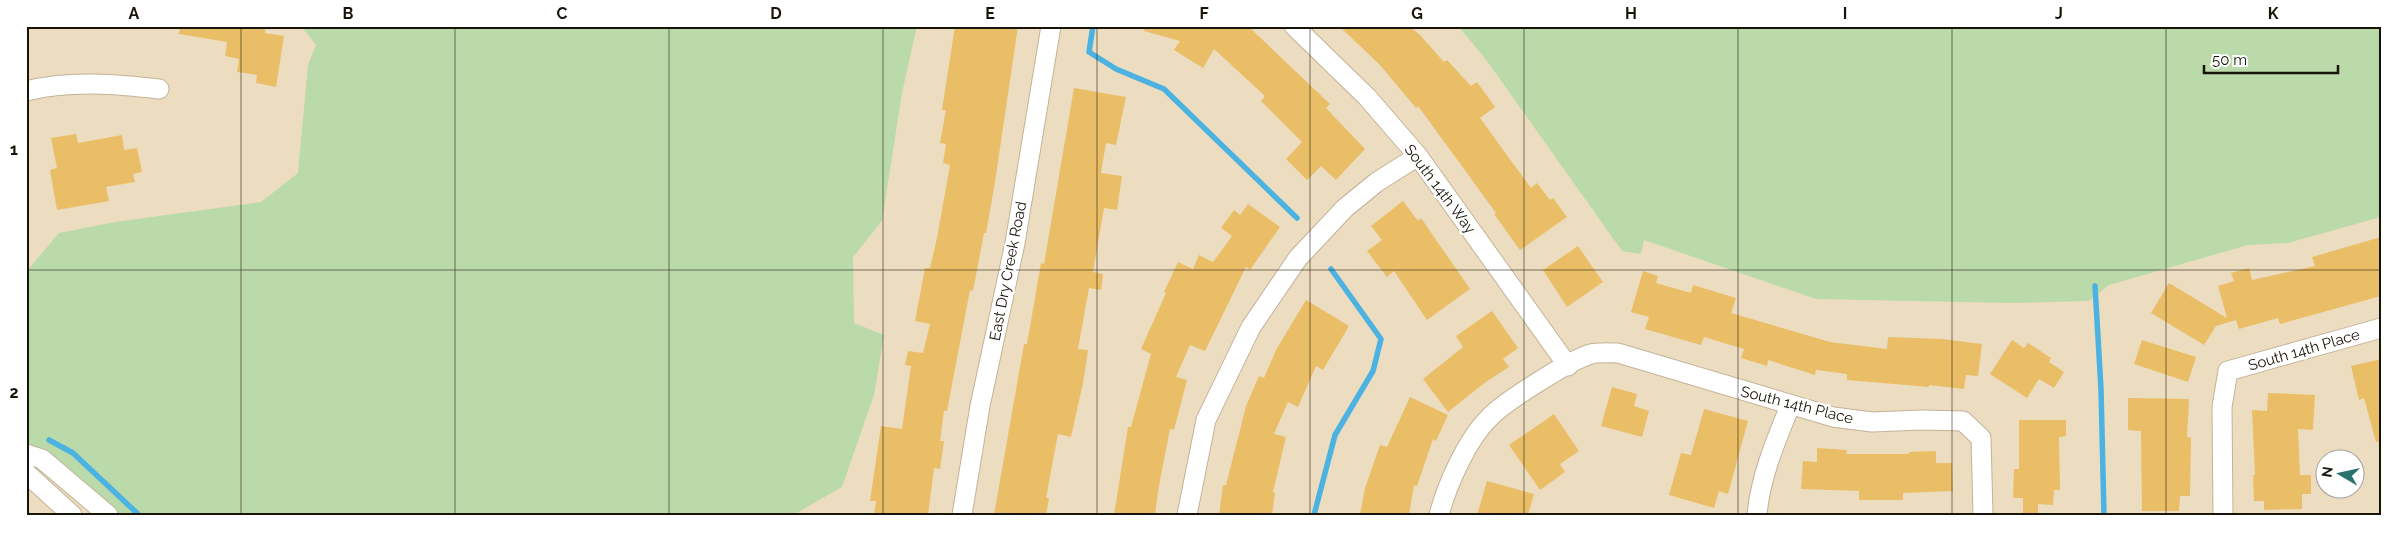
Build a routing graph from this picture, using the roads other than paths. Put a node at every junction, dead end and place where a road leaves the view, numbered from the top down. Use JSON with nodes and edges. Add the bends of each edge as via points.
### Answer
{"nodes":[{"id":1,"x":1051,"y":26,"type":"edge"},
{"id":2,"x":1294,"y":26,"type":"edge"},
{"id":3,"x":159,"y":89,"type":"dead end"},
{"id":4,"x":26,"y":91,"type":"edge"},
{"id":5,"x":1418,"y":156,"type":"junction"},
{"id":6,"x":2381,"y":328,"type":"edge"},
{"id":7,"x":1568,"y":366,"type":"junction"},
{"id":8,"x":1790,"y":406,"type":"junction"},
{"id":9,"x":26,"y":454,"type":"edge"},
{"id":10,"x":26,"y":473,"type":"edge"},
{"id":11,"x":72,"y":515,"type":"edge"},
{"id":12,"x":108,"y":515,"type":"edge"},
{"id":13,"x":962,"y":515,"type":"edge"},
{"id":14,"x":1188,"y":515,"type":"edge"},
{"id":15,"x":1439,"y":515,"type":"edge"},
{"id":16,"x":1757,"y":515,"type":"edge"},
{"id":17,"x":1983,"y":515,"type":"edge"},
{"id":18,"x":2223,"y":515,"type":"edge"}],
"edges":[{"from":1,"to":13,"type":"street","name":"East Dry Creek Road","via":[[1015,243],[978,415]]},
{"from":2,"to":5,"type":"street","name":"South 14th Way","via":[[1367,97]]},
{"from":3,"to":4,"type":"street","via":[[51,84]]},
{"from":5,"to":7,"type":"street","name":"South 14th Way"},
{"from":5,"to":14,"type":"street","via":[[1377,182],[1345,208],[1298,258],[1251,327],[1206,420]]},
{"from":6,"to":18,"type":"street","name":"South 14th Place","via":[[2228,371],[2222,407]]},
{"from":7,"to":8,"type":"street","name":"South 14th Place","via":[[1591,354],[1618,353]]},
{"from":7,"to":15,"type":"street","name":"South 14th Place","via":[[1490,417],[1470,444],[1446,488]]},
{"from":8,"to":16,"type":"street","via":[[1776,439]]},
{"from":8,"to":17,"type":"street","name":"South 14th Place","via":[[1833,417],[1872,422],[1963,421],[1980,438]]},
{"from":9,"to":12,"type":"street","via":[[42,459]]},
{"from":10,"to":11,"type":"street"}]}
